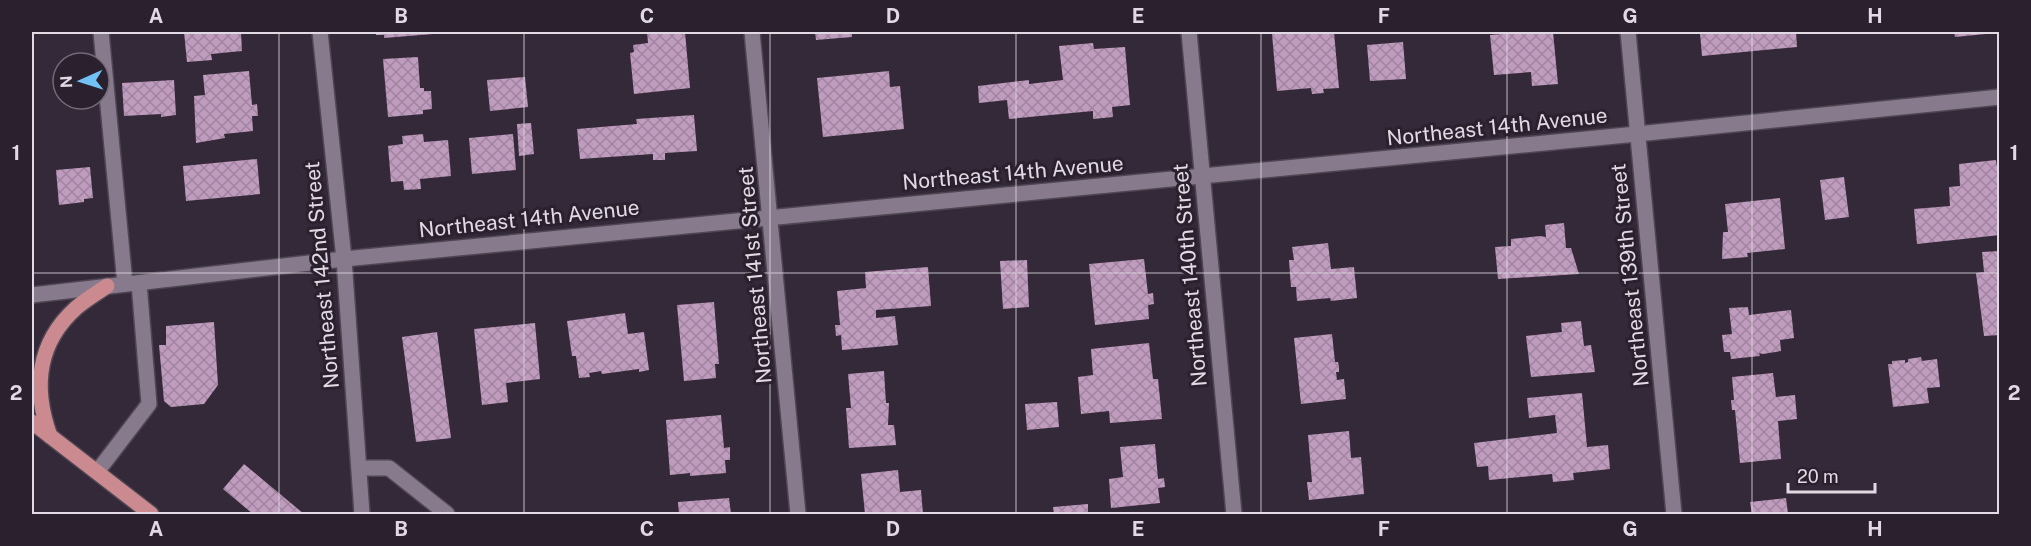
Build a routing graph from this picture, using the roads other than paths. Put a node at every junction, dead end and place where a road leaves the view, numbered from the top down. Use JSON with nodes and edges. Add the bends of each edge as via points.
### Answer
{"nodes":[{"id":1,"x":101,"y":32,"type":"edge"},
{"id":2,"x":320,"y":32,"type":"edge"},
{"id":3,"x":752,"y":32,"type":"edge"},
{"id":4,"x":1189,"y":32,"type":"edge"},
{"id":5,"x":1628,"y":32,"type":"edge"},
{"id":6,"x":2000,"y":97,"type":"edge"},
{"id":7,"x":1637,"y":134,"type":"junction"},
{"id":8,"x":1202,"y":176,"type":"junction"},
{"id":9,"x":770,"y":217,"type":"junction"},
{"id":10,"x":344,"y":259,"type":"junction"},
{"id":11,"x":132,"y":283,"type":"junction"},
{"id":12,"x":107,"y":286,"type":"junction"},
{"id":13,"x":32,"y":295,"type":"edge"},
{"id":14,"x":32,"y":422,"type":"edge"},
{"id":15,"x":50,"y":436,"type":"junction"},
{"id":16,"x":359,"y":468,"type":"junction"},
{"id":17,"x":97,"y":472,"type":"junction"},
{"id":18,"x":151,"y":514,"type":"edge"},
{"id":19,"x":362,"y":514,"type":"edge"},
{"id":20,"x":447,"y":514,"type":"edge"},
{"id":21,"x":798,"y":514,"type":"edge"},
{"id":22,"x":1234,"y":514,"type":"edge"},
{"id":23,"x":1674,"y":514,"type":"edge"}],
"edges":[{"from":1,"to":11,"type":"street"},
{"from":2,"to":10,"type":"street","name":"Northeast 142nd Street"},
{"from":3,"to":9,"type":"street","name":"Northeast 141st Street"},
{"from":4,"to":8,"type":"street","name":"Northeast 140th Street"},
{"from":5,"to":7,"type":"street","name":"Northeast 139th Street"},
{"from":6,"to":7,"type":"street","name":"Northeast 14th Avenue"},
{"from":7,"to":8,"type":"street","name":"Northeast 14th Avenue"},
{"from":7,"to":23,"type":"street","name":"Northeast 139th Street"},
{"from":8,"to":9,"type":"street","name":"Northeast 14th Avenue"},
{"from":8,"to":22,"type":"street","name":"Northeast 140th Street"},
{"from":9,"to":10,"type":"street","name":"Northeast 14th Avenue"},
{"from":9,"to":21,"type":"street","name":"Northeast 141st Street"},
{"from":10,"to":11,"type":"street","name":"Northeast 14th Avenue"},
{"from":10,"to":16,"type":"street","name":"Northeast 142nd Street"},
{"from":11,"to":12,"type":"street","name":"Northeast 14th Avenue"},
{"from":11,"to":17,"type":"street","via":[[149,404]]},
{"from":12,"to":13,"type":"street","name":"Northeast 14th Avenue"},
{"from":12,"to":15,"type":"main road","via":[[76,307],[44,354],[39,383],[41,412]]},
{"from":14,"to":15,"type":"main road"},
{"from":15,"to":17,"type":"main road"},
{"from":16,"to":19,"type":"street","name":"Northeast 142nd Street"},
{"from":16,"to":20,"type":"street","via":[[389,468]]},
{"from":17,"to":18,"type":"main road"}]}
